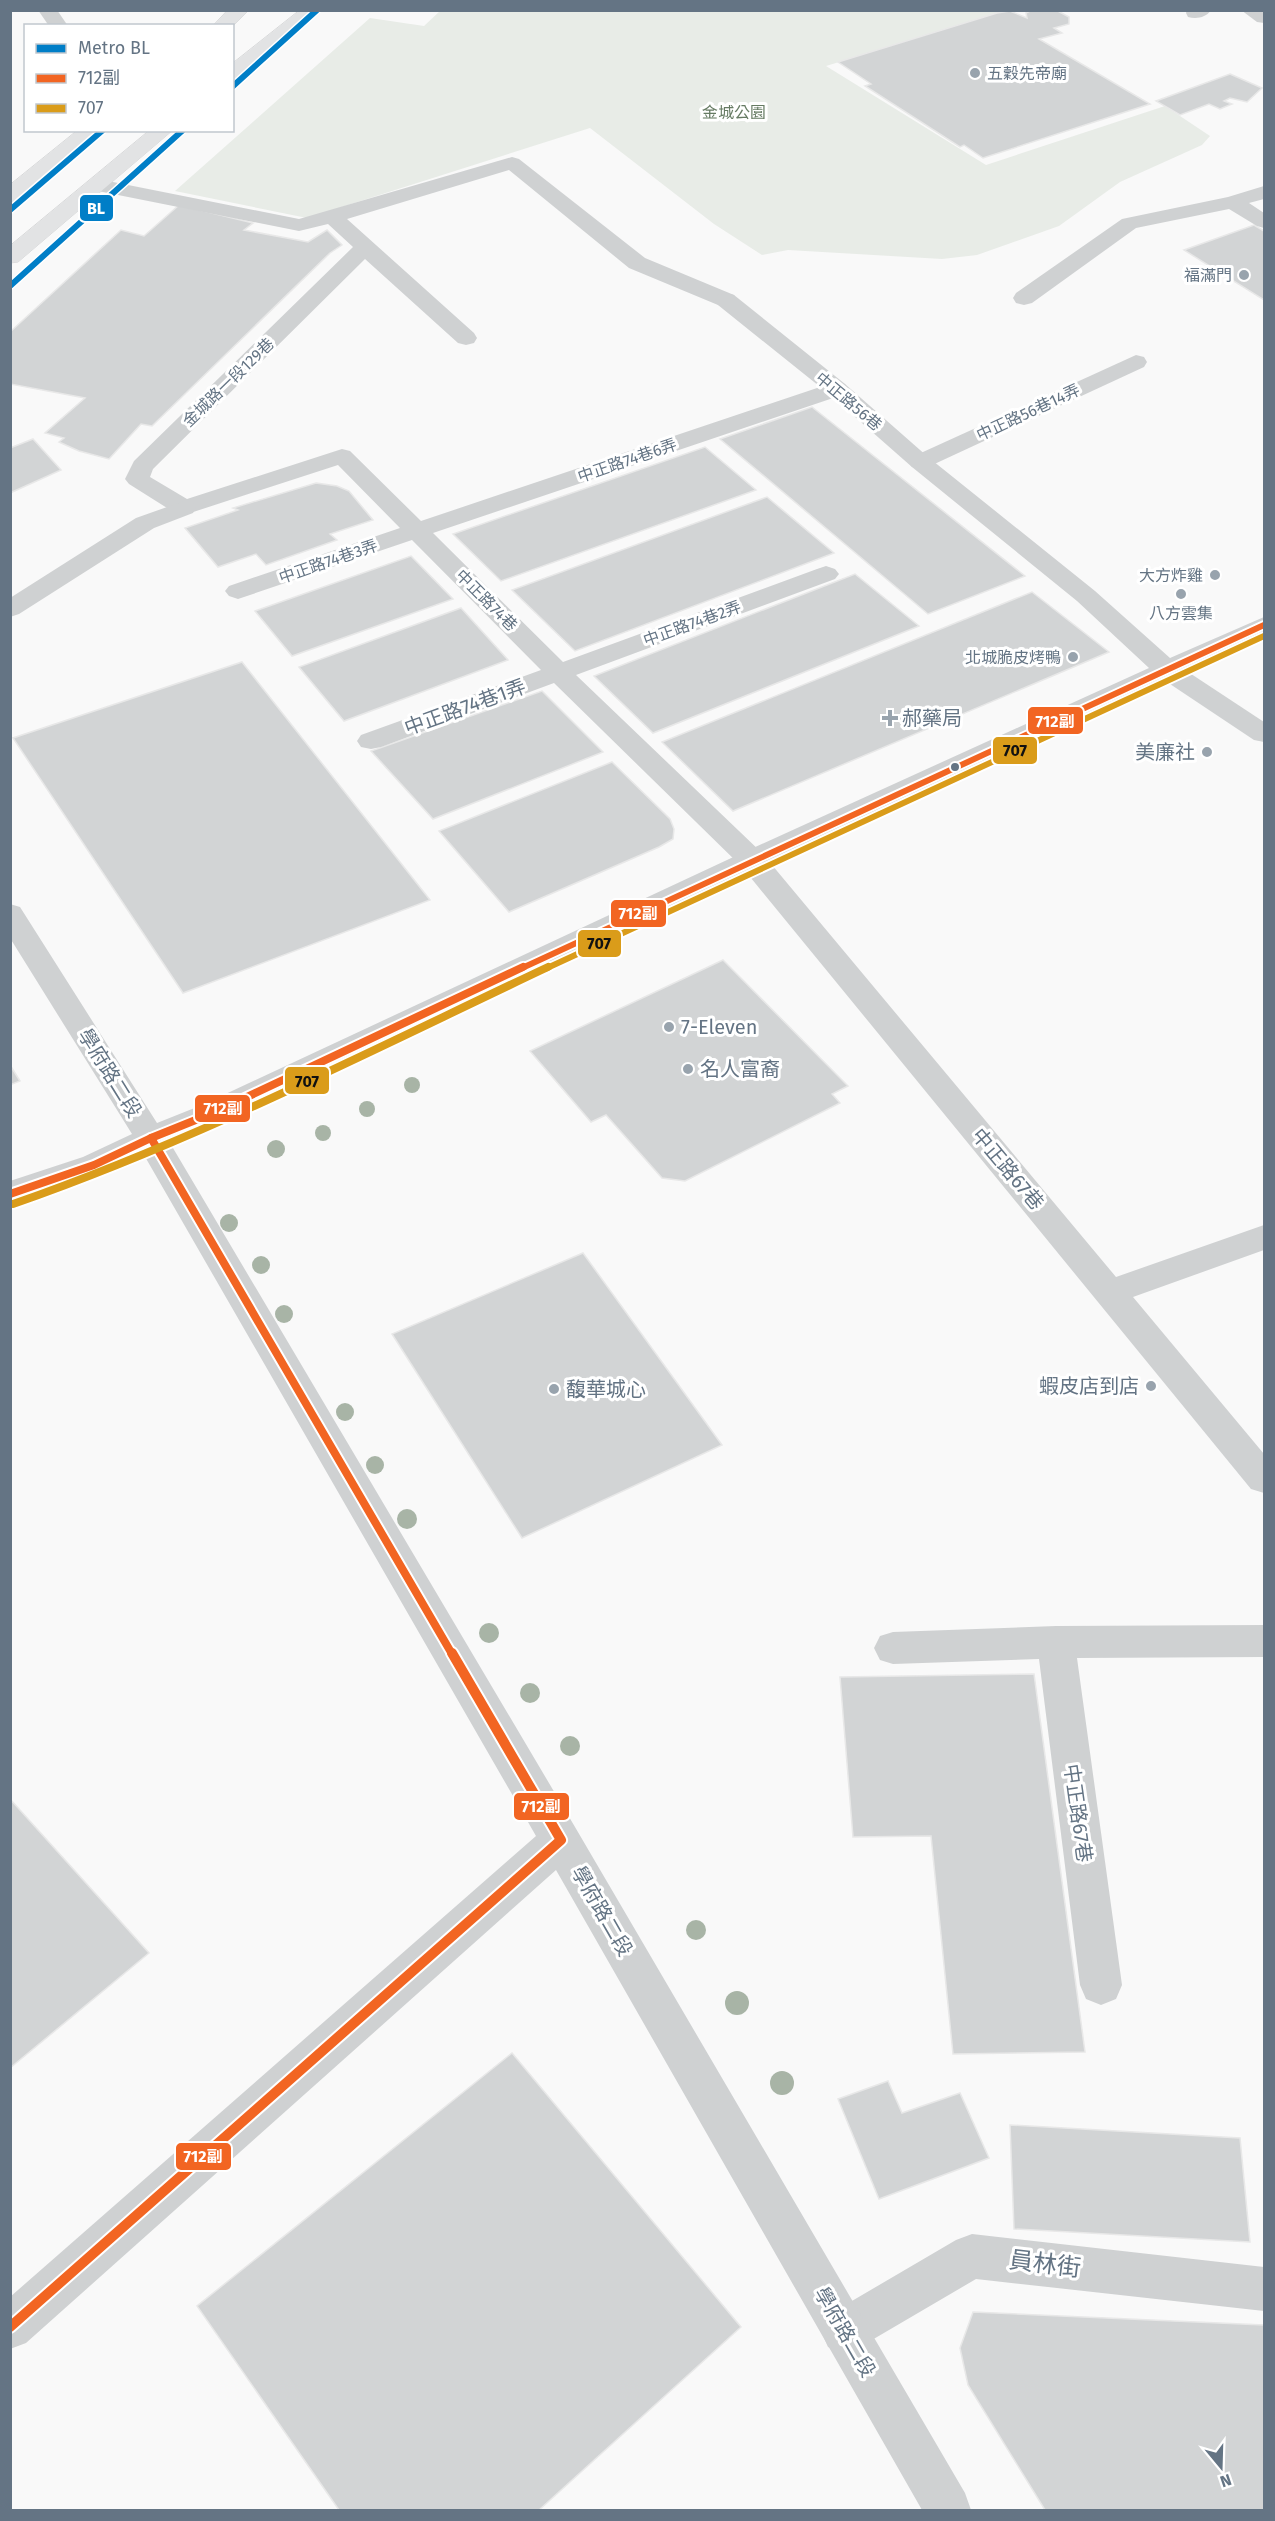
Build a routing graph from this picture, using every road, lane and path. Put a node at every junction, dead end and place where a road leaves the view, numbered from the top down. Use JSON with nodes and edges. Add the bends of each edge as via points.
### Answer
{"nodes":[{"id":1,"x":47,"y":10,"type":"edge"},
{"id":2,"x":240,"y":10,"type":"edge"},
{"id":3,"x":312,"y":10,"type":"edge"},
{"id":4,"x":1250,"y":10,"type":"edge"},
{"id":5,"x":1264,"y":18,"type":"edge"},
{"id":6,"x":58,"y":24,"type":"edge"},
{"id":7,"x":224,"y":24,"type":"edge"},
{"id":8,"x":234,"y":72,"type":"edge"},
{"id":9,"x":89,"y":132,"type":"edge"},
{"id":10,"x":161,"y":132,"type":"edge"},
{"id":11,"x":98,"y":185,"type":"junction"},
{"id":12,"x":1264,"y":192,"type":"edge"},
{"id":13,"x":10,"y":196,"type":"edge"},
{"id":14,"x":1232,"y":202,"type":"junction"},
{"id":15,"x":332,"y":218,"type":"junction"},
{"id":16,"x":1264,"y":222,"type":"edge"},
{"id":17,"x":364,"y":248,"type":"junction"},
{"id":18,"x":10,"y":257,"type":"edge"},
{"id":19,"x":1024,"y":298,"type":"dead end"},
{"id":20,"x":466,"y":338,"type":"dead end"},
{"id":21,"x":1136,"y":362,"type":"dead end"},
{"id":22,"x":837,"y":389,"type":"junction"},
{"id":23,"x":920,"y":462,"type":"junction"},
{"id":24,"x":184,"y":508,"type":"junction"},
{"id":25,"x":417,"y":531,"type":"junction"},
{"id":26,"x":826,"y":574,"type":"dead end"},
{"id":27,"x":238,"y":591,"type":"dead end"},
{"id":28,"x":10,"y":609,"type":"edge"},
{"id":29,"x":1264,"y":626,"type":"edge"},
{"id":30,"x":1167,"y":670,"type":"junction"},
{"id":31,"x":559,"y":672,"type":"junction"},
{"id":32,"x":1264,"y":734,"type":"edge"},
{"id":33,"x":371,"y":741,"type":"dead end"},
{"id":34,"x":752,"y":860,"type":"junction"},
{"id":35,"x":10,"y":914,"type":"edge"},
{"id":36,"x":151,"y":1138,"type":"junction"},
{"id":37,"x":10,"y":1194,"type":"edge"},
{"id":38,"x":1264,"y":1237,"type":"edge"},
{"id":39,"x":1110,"y":1292,"type":"junction"},
{"id":40,"x":1264,"y":1479,"type":"edge"},
{"id":41,"x":1264,"y":1641,"type":"edge"},
{"id":42,"x":1056,"y":1642,"type":"junction"},
{"id":43,"x":892,"y":1648,"type":"dead end"},
{"id":44,"x":561,"y":1840,"type":"junction"},
{"id":45,"x":1101,"y":1985,"type":"dead end"},
{"id":46,"x":1264,"y":2289,"type":"edge"},
{"id":47,"x":10,"y":2327,"type":"edge"},
{"id":48,"x":844,"y":2331,"type":"junction"},
{"id":49,"x":948,"y":2511,"type":"edge"}],
"edges":[{"from":1,"to":6,"type":"street"},
{"from":2,"to":7,"type":"main road"},
{"from":3,"to":8,"type":"main road"},
{"from":4,"to":5,"type":"street"},
{"from":9,"to":13,"type":"main road"},
{"from":10,"to":11,"type":"main road"},
{"from":11,"to":15,"type":"street","via":[[299,225]]},
{"from":11,"to":18,"type":"main road"},
{"from":12,"to":14,"type":"street"},
{"from":14,"to":16,"type":"street"},
{"from":14,"to":19,"type":"street","via":[[1129,223]]},
{"from":15,"to":17,"type":"street"},
{"from":15,"to":22,"type":"street","name":"中正路56巷","via":[[512,163],[637,263],[726,300]]},
{"from":17,"to":20,"type":"street"},
{"from":17,"to":24,"type":"street","name":"金城路一段129巷","via":[[142,466],[137,479]]},
{"from":21,"to":23,"type":"street","name":"中正路56巷14弄"},
{"from":22,"to":23,"type":"street","name":"中正路56巷"},
{"from":22,"to":25,"type":"street","name":"中正路74巷6弄"},
{"from":23,"to":30,"type":"street","name":"中正路56巷","via":[[1086,596]]},
{"from":24,"to":25,"type":"street","name":"中正路74巷","via":[[342,456]]},
{"from":24,"to":28,"type":"street","via":[[145,523]]},
{"from":25,"to":27,"type":"street","name":"中正路74巷3弄"},
{"from":25,"to":31,"type":"street","name":"中正路74巷"},
{"from":26,"to":31,"type":"street","name":"中正路74巷2弄"},
{"from":29,"to":30,"type":"street"},
{"from":30,"to":32,"type":"street","name":"中正路56巷"},
{"from":30,"to":34,"type":"street"},
{"from":31,"to":33,"type":"street","name":"中正路74巷1弄"},
{"from":31,"to":34,"type":"street","name":"中正路74巷"},
{"from":34,"to":36,"type":"street","via":[[213,1113]]},
{"from":34,"to":39,"type":"street","name":"中正路67巷"},
{"from":35,"to":36,"type":"street","name":"學府路二段"},
{"from":36,"to":37,"type":"street","via":[[94,1166]]},
{"from":36,"to":44,"type":"street","name":"學府路二段"},
{"from":38,"to":39,"type":"street"},
{"from":39,"to":40,"type":"street","name":"中正路67巷"},
{"from":41,"to":42,"type":"street"},
{"from":42,"to":43,"type":"street"},
{"from":42,"to":45,"type":"street","name":"中正路67巷"},
{"from":44,"to":47,"type":"street"},
{"from":44,"to":48,"type":"street","name":"學府路二段"},
{"from":46,"to":48,"type":"street","name":"員林街","via":[[972,2256]]},
{"from":48,"to":49,"type":"street","name":"學府路二段"}]}
